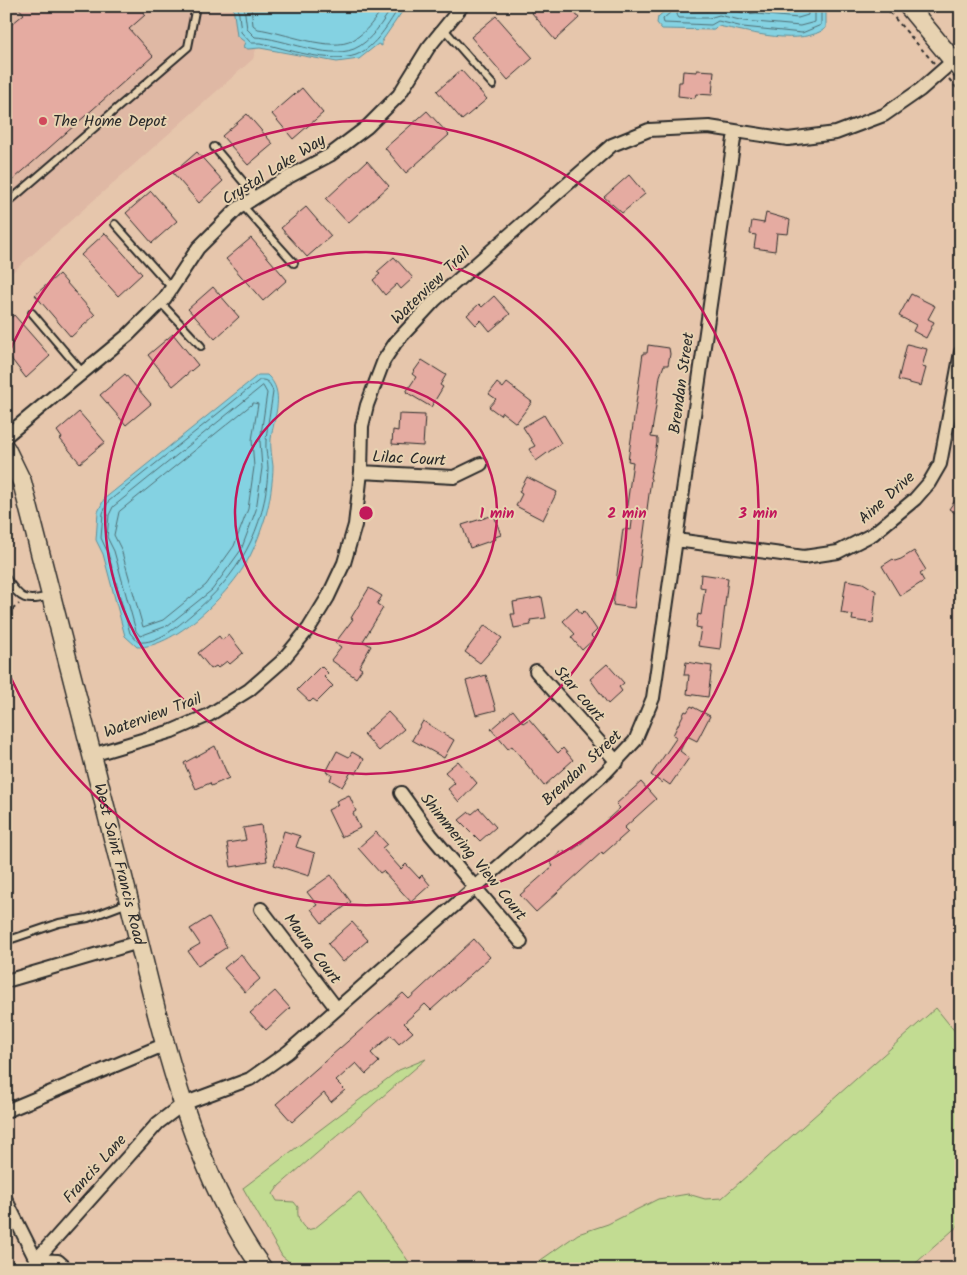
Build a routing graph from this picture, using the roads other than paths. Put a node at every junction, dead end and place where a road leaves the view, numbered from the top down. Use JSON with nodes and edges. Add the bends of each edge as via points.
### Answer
{"nodes":[{"id":1,"x":196,"y":6,"type":"edge"},
{"id":2,"x":462,"y":6,"type":"edge"},
{"id":3,"x":908,"y":6,"type":"edge"},
{"id":4,"x":443,"y":28,"type":"junction"},
{"id":5,"x":952,"y":67,"type":"edge"},
{"id":6,"x":493,"y":85,"type":"dead end"},
{"id":7,"x":735,"y":132,"type":"junction"},
{"id":8,"x":214,"y":147,"type":"dead end"},
{"id":9,"x":256,"y":197,"type":"junction"},
{"id":10,"x":6,"y":204,"type":"edge"},
{"id":11,"x":242,"y":206,"type":"junction"},
{"id":12,"x":115,"y":224,"type":"dead end"},
{"id":13,"x":294,"y":264,"type":"dead end"},
{"id":14,"x":172,"y":288,"type":"junction"},
{"id":15,"x":160,"y":302,"type":"junction"},
{"id":16,"x":32,"y":313,"type":"dead end"},
{"id":17,"x":201,"y":346,"type":"dead end"},
{"id":18,"x":961,"y":352,"type":"edge"},
{"id":19,"x":82,"y":373,"type":"junction"},
{"id":20,"x":959,"y":375,"type":"edge"},
{"id":21,"x":6,"y":436,"type":"edge"},
{"id":22,"x":9,"y":461,"type":"edge"},
{"id":23,"x":481,"y":464,"type":"dead end"},
{"id":24,"x":361,"y":472,"type":"junction"},
{"id":25,"x":676,"y":540,"type":"junction"},
{"id":26,"x":6,"y":578,"type":"edge"},
{"id":27,"x":52,"y":596,"type":"junction"},
{"id":28,"x":536,"y":670,"type":"dead end"},
{"id":29,"x":92,"y":755,"type":"junction"},
{"id":30,"x":617,"y":762,"type":"junction"},
{"id":31,"x":401,"y":793,"type":"dead end"},
{"id":32,"x":474,"y":887,"type":"junction"},
{"id":33,"x":129,"y":902,"type":"junction"},
{"id":34,"x":261,"y":909,"type":"dead end"},
{"id":35,"x":6,"y":942,"type":"edge"},
{"id":36,"x":139,"y":942,"type":"junction"},
{"id":37,"x":521,"y":942,"type":"dead end"},
{"id":38,"x":6,"y":981,"type":"edge"},
{"id":39,"x":338,"y":1008,"type":"junction"},
{"id":40,"x":166,"y":1044,"type":"junction"},
{"id":41,"x":183,"y":1104,"type":"junction"},
{"id":42,"x":6,"y":1111,"type":"edge"},
{"id":43,"x":7,"y":1205,"type":"edge"},
{"id":44,"x":34,"y":1265,"type":"edge"},
{"id":45,"x":67,"y":1269,"type":"edge"},
{"id":46,"x":263,"y":1269,"type":"edge"}],
"edges":[{"from":1,"to":10,"type":"lane","via":[[188,47]]},
{"from":2,"to":4,"type":"street","name":"Crystal Lake Way"},
{"from":3,"to":5,"type":"street"},
{"from":4,"to":6,"type":"lane"},
{"from":4,"to":9,"type":"street","name":"Crystal Lake Way","via":[[399,95],[367,126],[330,155]]},
{"from":5,"to":7,"type":"street","name":"Waterview Trail","via":[[884,115],[836,133],[788,139]]},
{"from":7,"to":24,"type":"street","name":"Waterview Trail","via":[[709,127],[649,130],[612,145],[435,300],[396,342],[377,375],[362,426]]},
{"from":7,"to":25,"type":"street","name":"Brendan Street"},
{"from":8,"to":9,"type":"lane"},
{"from":9,"to":11,"type":"street","name":"Crystal Lake Way"},
{"from":11,"to":13,"type":"lane"},
{"from":11,"to":14,"type":"street","name":"Crystal Lake Way","via":[[198,248]]},
{"from":12,"to":14,"type":"lane"},
{"from":14,"to":15,"type":"street","name":"Crystal Lake Way"},
{"from":15,"to":17,"type":"lane"},
{"from":15,"to":19,"type":"street","name":"Crystal Lake Way","via":[[128,335]]},
{"from":16,"to":19,"type":"lane"},
{"from":18,"to":20,"type":"street","name":"Aine Drive"},
{"from":19,"to":21,"type":"street","name":"Crystal Lake Way"},
{"from":20,"to":25,"type":"street","name":"Aine Drive","via":[[940,464],[915,499],[864,540],[838,552],[804,557]]},
{"from":22,"to":27,"type":"street","name":"West Saint Francis Road","via":[[22,482]]},
{"from":23,"to":24,"type":"street","name":"Lilac Court","via":[[454,478]]},
{"from":24,"to":29,"type":"street","name":"Waterview Trail","via":[[355,525],[344,563],[309,628],[281,662],[249,690],[209,715],[172,731]]},
{"from":25,"to":30,"type":"street","name":"Brendan Street","via":[[653,698],[635,741]]},
{"from":26,"to":27,"type":"lane","via":[[24,599],[31,601]]},
{"from":27,"to":29,"type":"street","name":"West Saint Francis Road"},
{"from":28,"to":30,"type":"street","name":"Star court"},
{"from":29,"to":33,"type":"street","name":"West Saint Francis Road"},
{"from":30,"to":32,"type":"street","name":"Brendan Street"},
{"from":31,"to":32,"type":"street","name":"Shimmering View Court"},
{"from":32,"to":37,"type":"street","name":"Shimmering View Court"},
{"from":32,"to":39,"type":"street","name":"Brendan Street"},
{"from":33,"to":35,"type":"lane","via":[[88,918],[60,923]]},
{"from":33,"to":36,"type":"street","name":"West Saint Francis Road"},
{"from":34,"to":39,"type":"street","name":"Maura Court"},
{"from":36,"to":38,"type":"street"},
{"from":36,"to":40,"type":"street","name":"West Saint Francis Road"},
{"from":39,"to":41,"type":"street","name":"Brendan Street","via":[[288,1052],[250,1079]]},
{"from":40,"to":41,"type":"street","name":"West Saint Francis Road"},
{"from":40,"to":42,"type":"street"},
{"from":41,"to":44,"type":"street","name":"Francis Lane","via":[[158,1123]]},
{"from":41,"to":46,"type":"street","name":"West Saint Francis Road","via":[[222,1201]]},
{"from":43,"to":44,"type":"street"},
{"from":44,"to":45,"type":"street","via":[[58,1261]]}]}
